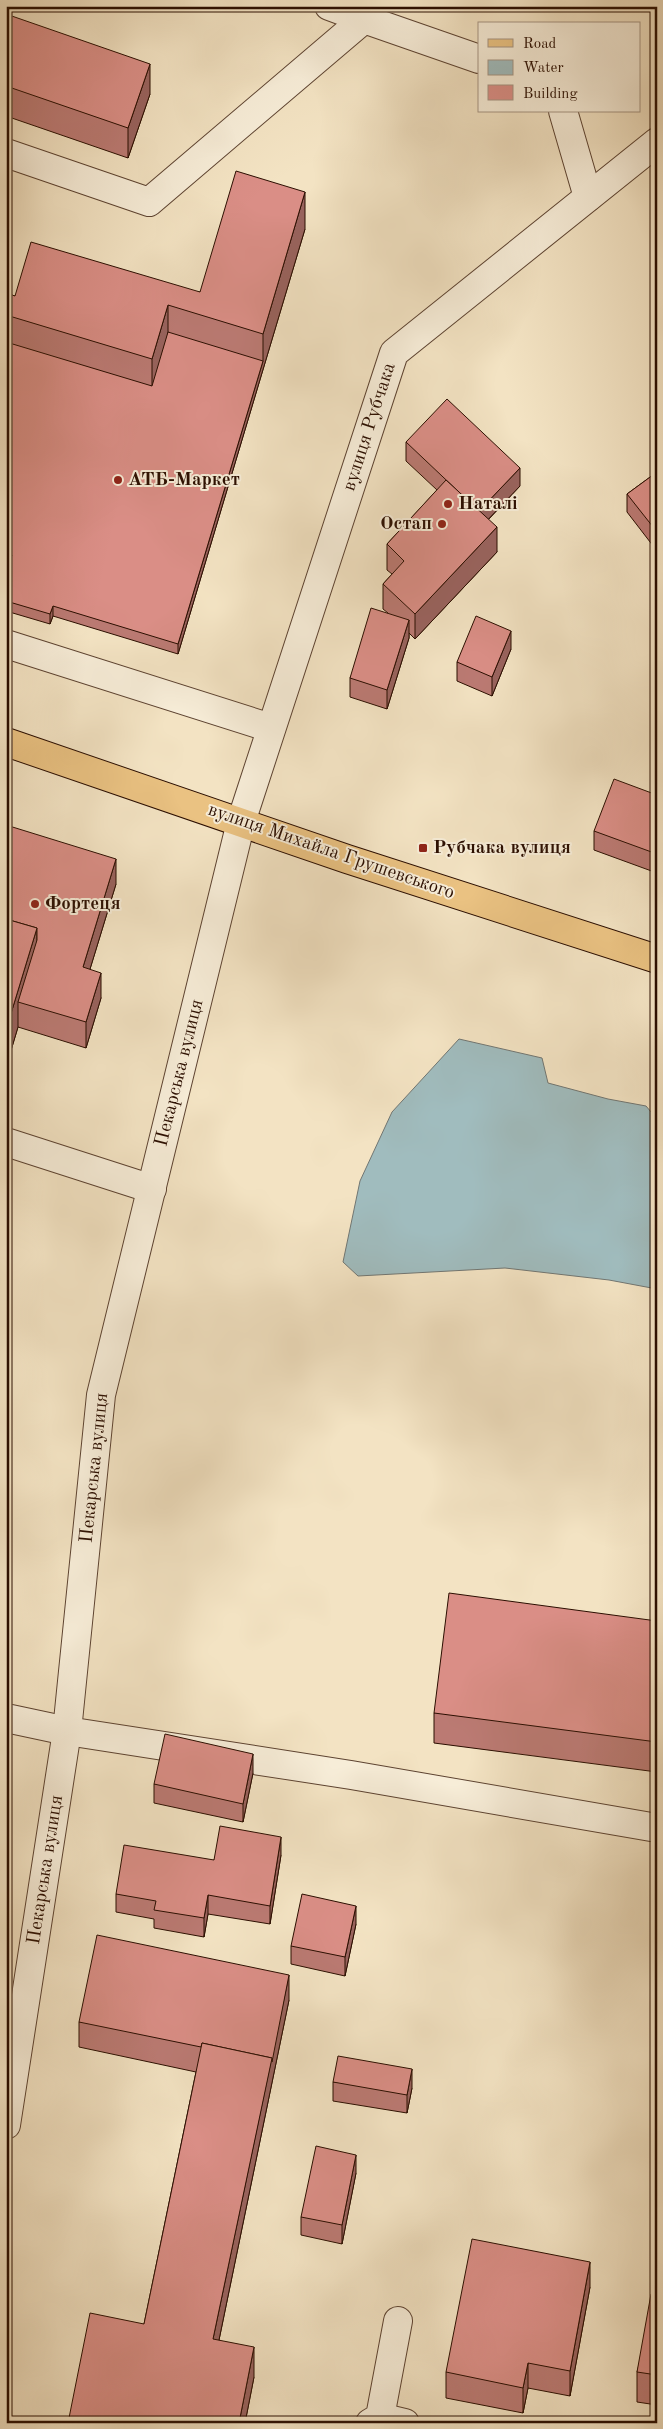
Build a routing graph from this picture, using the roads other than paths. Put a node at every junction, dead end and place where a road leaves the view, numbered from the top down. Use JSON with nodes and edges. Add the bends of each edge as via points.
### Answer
{"nodes":[{"id":1,"x":329,"y":6,"type":"edge"},
{"id":2,"x":364,"y":19,"type":"junction"},
{"id":3,"x":478,"y":59,"type":"edge"},
{"id":4,"x":563,"y":112,"type":"edge"},
{"id":5,"x":657,"y":142,"type":"edge"},
{"id":6,"x":6,"y":153,"type":"edge"},
{"id":7,"x":588,"y":197,"type":"junction"},
{"id":8,"x":6,"y":644,"type":"edge"},
{"id":9,"x":271,"y":728,"type":"junction"},
{"id":10,"x":6,"y":742,"type":"edge"},
{"id":11,"x":241,"y":822,"type":"junction"},
{"id":12,"x":657,"y":959,"type":"edge"},
{"id":13,"x":6,"y":1142,"type":"edge"},
{"id":14,"x":152,"y":1189,"type":"junction"},
{"id":15,"x":6,"y":1718,"type":"edge"},
{"id":16,"x":67,"y":1731,"type":"junction"},
{"id":17,"x":657,"y":1828,"type":"edge"},
{"id":18,"x":6,"y":2125,"type":"edge"},
{"id":19,"x":398,"y":2321,"type":"dead end"},
{"id":20,"x":385,"y":2421,"type":"edge"}],
"edges":[{"from":1,"to":2,"type":"street"},
{"from":2,"to":3,"type":"street"},
{"from":2,"to":6,"type":"street","via":[[149,202]]},
{"from":4,"to":7,"type":"street"},
{"from":5,"to":7,"type":"street","name":"вулиця Рубчака"},
{"from":7,"to":9,"type":"street","name":"вулиця Рубчака","via":[[394,353]]},
{"from":8,"to":9,"type":"street"},
{"from":9,"to":11,"type":"street","name":"вулиця Рубчака"},
{"from":10,"to":11,"type":"main road","name":"вулиця Михайла Грушевського"},
{"from":11,"to":12,"type":"main road","name":"вулиця Михайла Грушевського","via":[[347,860]]},
{"from":11,"to":14,"type":"street","name":"Пекарська вулиця"},
{"from":13,"to":14,"type":"street"},
{"from":14,"to":16,"type":"street","name":"Пекарська вулиця","via":[[101,1395]]},
{"from":15,"to":16,"type":"street"},
{"from":16,"to":17,"type":"street","via":[[351,1774]]},
{"from":16,"to":18,"type":"street","name":"Пекарська вулиця"},
{"from":19,"to":20,"type":"street"}]}
